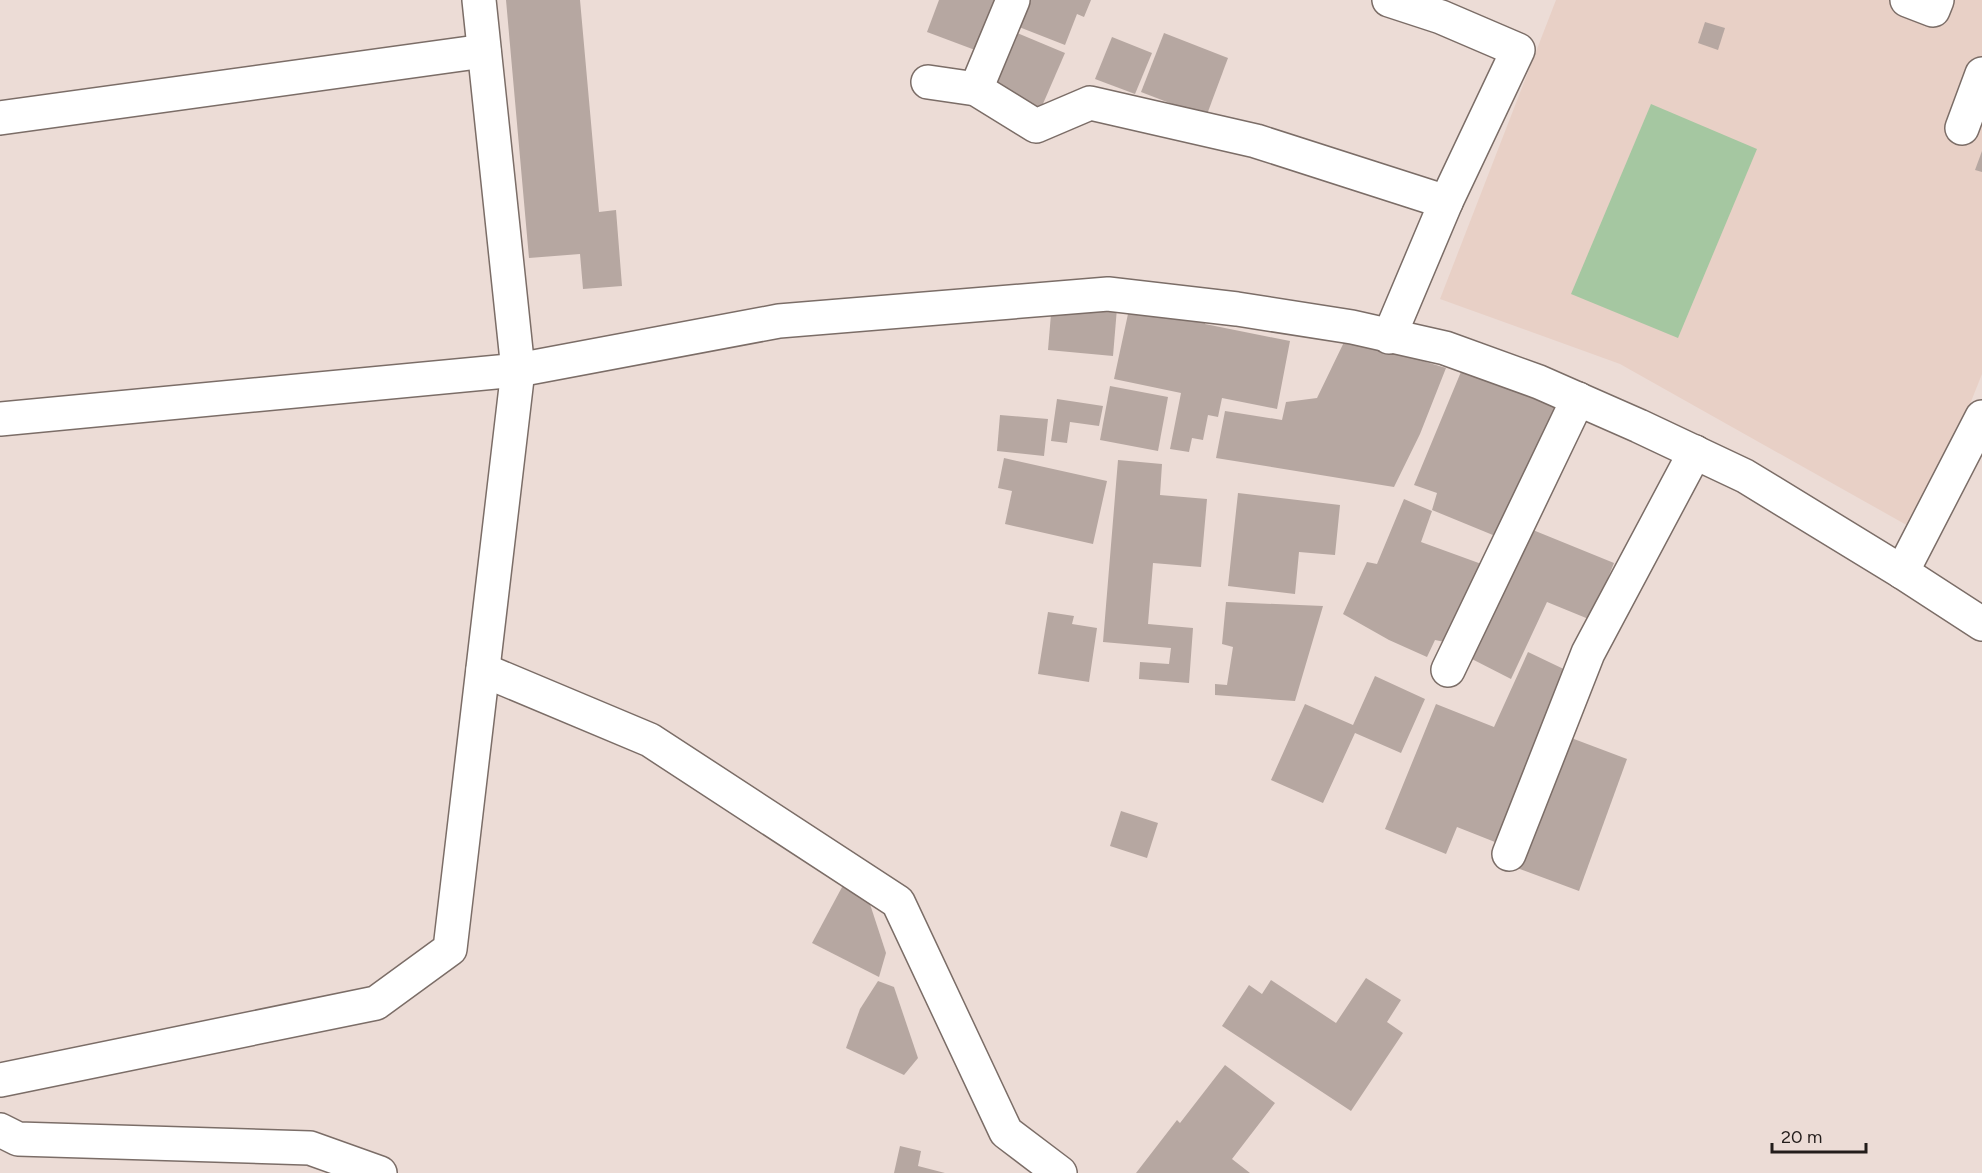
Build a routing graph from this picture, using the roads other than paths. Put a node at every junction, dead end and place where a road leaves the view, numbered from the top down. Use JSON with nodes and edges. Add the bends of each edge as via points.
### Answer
{"nodes":[{"id":1,"x":479,"y":0,"type":"edge"},
{"id":2,"x":1013,"y":0,"type":"edge"},
{"id":3,"x":1389,"y":0,"type":"edge"},
{"id":4,"x":1907,"y":0,"type":"edge"},
{"id":5,"x":1937,"y":0,"type":"edge"},
{"id":6,"x":484,"y":51,"type":"junction"},
{"id":7,"x":1982,"y":74,"type":"edge"},
{"id":8,"x":928,"y":82,"type":"dead end"},
{"id":9,"x":976,"y":89,"type":"junction"},
{"id":10,"x":0,"y":118,"type":"edge"},
{"id":11,"x":1962,"y":128,"type":"dead end"},
{"id":12,"x":1446,"y":202,"type":"junction"},
{"id":13,"x":1389,"y":337,"type":"junction"},
{"id":14,"x":518,"y":370,"type":"junction"},
{"id":15,"x":1578,"y":399,"type":"junction"},
{"id":16,"x":1982,"y":417,"type":"edge"},
{"id":17,"x":0,"y":419,"type":"edge"},
{"id":18,"x":1695,"y":452,"type":"junction"},
{"id":19,"x":1902,"y":572,"type":"junction"},
{"id":20,"x":1982,"y":624,"type":"edge"},
{"id":21,"x":483,"y":670,"type":"junction"},
{"id":22,"x":1448,"y":670,"type":"dead end"},
{"id":23,"x":1509,"y":854,"type":"dead end"},
{"id":24,"x":0,"y":1080,"type":"edge"},
{"id":25,"x":0,"y":1130,"type":"edge"},
{"id":26,"x":380,"y":1173,"type":"edge"},
{"id":27,"x":1060,"y":1173,"type":"edge"}],
"edges":[{"from":1,"to":6,"type":"street"},
{"from":2,"to":9,"type":"street"},
{"from":3,"to":12,"type":"street","via":[[1518,50]]},
{"from":4,"to":5,"type":"street","via":[[1933,10]]},
{"from":6,"to":10,"type":"street"},
{"from":6,"to":14,"type":"street"},
{"from":7,"to":11,"type":"street"},
{"from":8,"to":9,"type":"street"},
{"from":9,"to":12,"type":"street","via":[[1036,126],[1090,103],[1256,141]]},
{"from":12,"to":13,"type":"street"},
{"from":13,"to":14,"type":"street","via":[[1352,327],[1237,309],[1108,294],[779,321]]},
{"from":13,"to":15,"type":"street","via":[[1445,348]]},
{"from":14,"to":17,"type":"street"},
{"from":14,"to":21,"type":"street"},
{"from":15,"to":18,"type":"street"},
{"from":15,"to":22,"type":"street"},
{"from":16,"to":19,"type":"street"},
{"from":18,"to":19,"type":"street","via":[[1745,476]]},
{"from":18,"to":23,"type":"street","via":[[1587,653]]},
{"from":19,"to":20,"type":"street"},
{"from":21,"to":24,"type":"street","via":[[450,949],[376,1003]]},
{"from":21,"to":27,"type":"street","via":[[650,740],[898,902],[1006,1132]]},
{"from":25,"to":26,"type":"street","via":[[18,1139],[310,1148]]}]}
